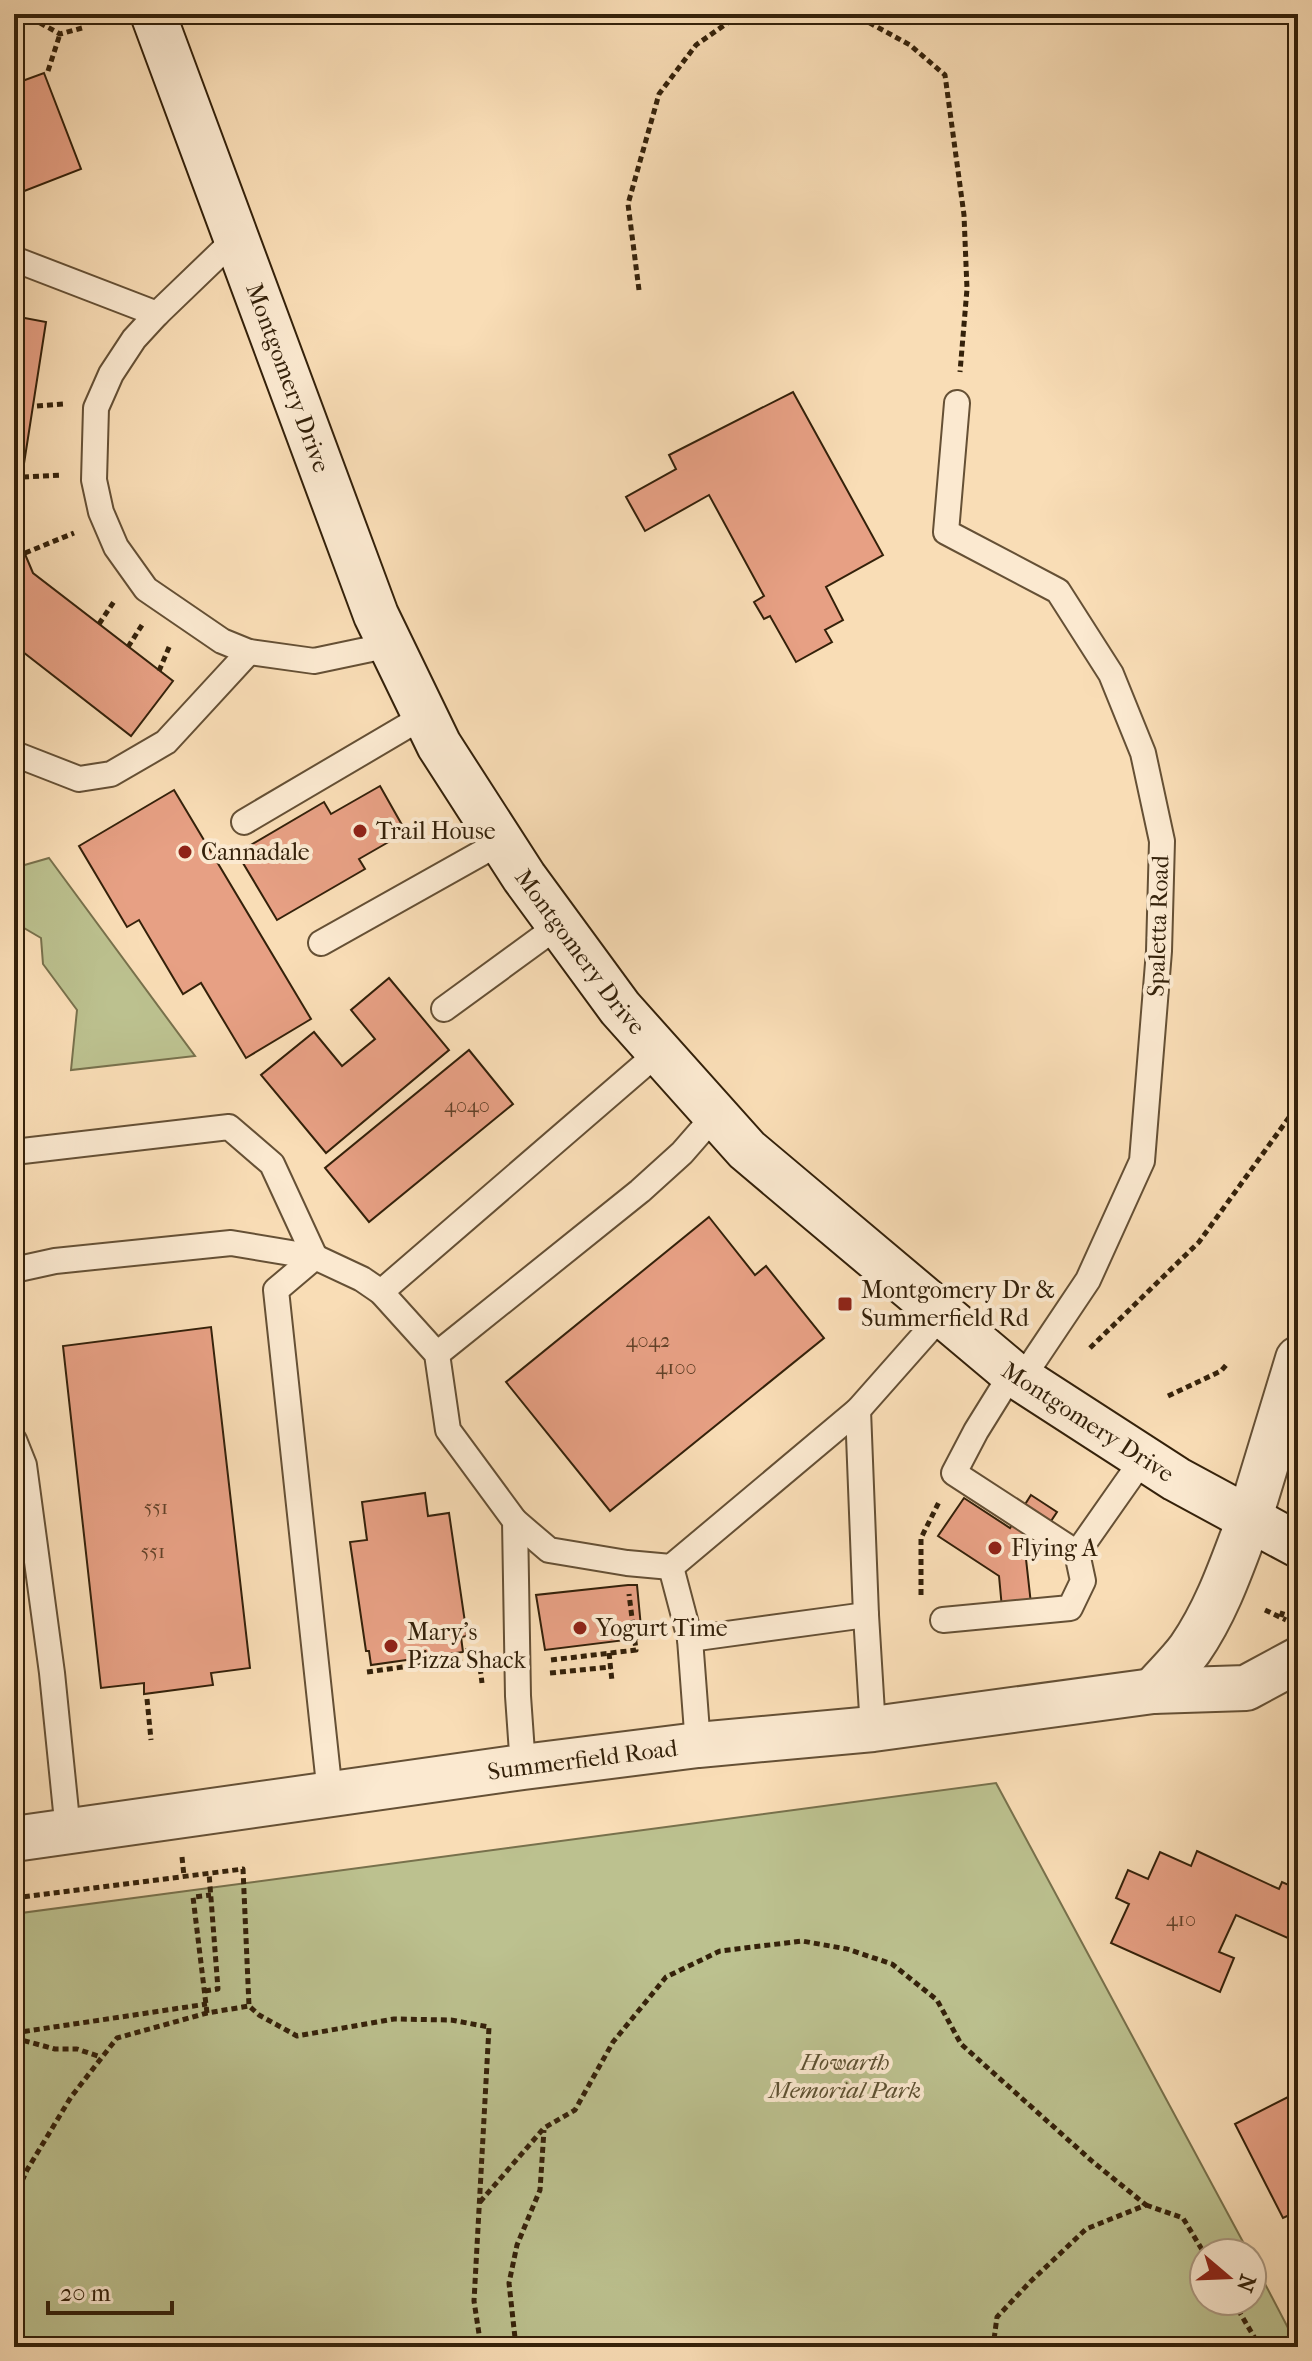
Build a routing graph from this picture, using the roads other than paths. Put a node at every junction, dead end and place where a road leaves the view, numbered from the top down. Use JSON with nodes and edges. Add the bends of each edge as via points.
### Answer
{"nodes":[{"id":1,"x":153,"y":14,"type":"edge"},
{"id":2,"x":236,"y":238,"type":"junction"},
{"id":3,"x":14,"y":259,"type":"edge"},
{"id":4,"x":157,"y":314,"type":"junction"},
{"id":5,"x":957,"y":403,"type":"road end"},
{"id":6,"x":390,"y":645,"type":"junction"},
{"id":7,"x":249,"y":652,"type":"junction"},
{"id":8,"x":424,"y":716,"type":"junction"},
{"id":9,"x":14,"y":756,"type":"edge"},
{"id":10,"x":244,"y":822,"type":"dead end"},
{"id":11,"x":501,"y":842,"type":"junction"},
{"id":12,"x":559,"y":925,"type":"junction"},
{"id":13,"x":321,"y":943,"type":"dead end"},
{"id":14,"x":444,"y":1009,"type":"dead end"},
{"id":15,"x":659,"y":1052,"type":"junction"},
{"id":16,"x":716,"y":1114,"type":"junction"},
{"id":17,"x":14,"y":1152,"type":"edge"},
{"id":18,"x":315,"y":1257,"type":"junction"},
{"id":19,"x":14,"y":1270,"type":"edge"},
{"id":20,"x":381,"y":1292,"type":"junction"},
{"id":21,"x":942,"y":1315,"type":"junction"},
{"id":22,"x":437,"y":1354,"type":"junction"},
{"id":23,"x":1298,"y":1359,"type":"edge"},
{"id":24,"x":1017,"y":1376,"type":"junction"},
{"id":25,"x":858,"y":1410,"type":"junction"},
{"id":26,"x":14,"y":1440,"type":"edge"},
{"id":27,"x":1143,"y":1459,"type":"junction"},
{"id":28,"x":1249,"y":1520,"type":"junction"},
{"id":29,"x":515,"y":1521,"type":"junction"},
{"id":30,"x":1298,"y":1545,"type":"edge"},
{"id":31,"x":1077,"y":1553,"type":"junction"},
{"id":32,"x":671,"y":1567,"type":"junction"},
{"id":33,"x":866,"y":1615,"type":"junction"},
{"id":34,"x":943,"y":1620,"type":"dead end"},
{"id":35,"x":690,"y":1639,"type":"junction"},
{"id":36,"x":1298,"y":1660,"type":"edge"},
{"id":37,"x":1153,"y":1691,"type":"junction"},
{"id":38,"x":873,"y":1729,"type":"junction"},
{"id":39,"x":698,"y":1745,"type":"junction"},
{"id":40,"x":523,"y":1767,"type":"junction"},
{"id":41,"x":330,"y":1794,"type":"junction"},
{"id":42,"x":68,"y":1831,"type":"junction"},
{"id":43,"x":14,"y":1839,"type":"edge"}],
"edges":[{"from":1,"to":2,"type":"main road","name":"Montgomery Drive"},
{"from":2,"to":4,"type":"lane"},
{"from":2,"to":6,"type":"main road","name":"Montgomery Drive"},
{"from":3,"to":4,"type":"lane"},
{"from":4,"to":7,"type":"lane","via":[[111,374],[96,408],[94,480],[104,519],[116,547],[146,589],[222,641]]},
{"from":5,"to":24,"type":"lane","name":"Spaletta Road","via":[[946,532],[1058,591],[1111,674],[1143,753],[1162,841],[1142,1161],[1088,1280]]},
{"from":6,"to":7,"type":"lane","via":[[314,661]]},
{"from":6,"to":8,"type":"main road","name":"Montgomery Drive"},
{"from":7,"to":9,"type":"lane","via":[[166,742],[111,774],[79,779]]},
{"from":8,"to":10,"type":"lane"},
{"from":8,"to":11,"type":"main road","name":"Montgomery Drive"},
{"from":11,"to":12,"type":"main road","name":"Montgomery Drive"},
{"from":11,"to":13,"type":"lane"},
{"from":12,"to":14,"type":"lane"},
{"from":12,"to":15,"type":"main road","name":"Montgomery Drive"},
{"from":15,"to":16,"type":"main road","name":"Montgomery Drive"},
{"from":15,"to":20,"type":"lane"},
{"from":16,"to":21,"type":"main road","name":"Montgomery Drive","via":[[747,1150]]},
{"from":16,"to":22,"type":"lane","via":[[640,1191]]},
{"from":17,"to":18,"type":"lane","via":[[229,1127],[272,1164]]},
{"from":18,"to":19,"type":"lane","via":[[231,1243]]},
{"from":18,"to":20,"type":"lane"},
{"from":18,"to":41,"type":"lane","via":[[276,1290]]},
{"from":20,"to":22,"type":"lane"},
{"from":21,"to":24,"type":"main road","name":"Montgomery Drive"},
{"from":21,"to":25,"type":"lane"},
{"from":22,"to":29,"type":"lane","via":[[448,1430]]},
{"from":23,"to":28,"type":"main road"},
{"from":24,"to":27,"type":"main road","name":"Montgomery Drive"},
{"from":24,"to":31,"type":"lane","name":"Spaletta Road","via":[[976,1431],[954,1473]]},
{"from":25,"to":32,"type":"lane"},
{"from":25,"to":33,"type":"lane"},
{"from":26,"to":42,"type":"lane","via":[[24,1465]]},
{"from":27,"to":28,"type":"main road","name":"Montgomery Drive"},
{"from":27,"to":31,"type":"lane"},
{"from":28,"to":30,"type":"main road","name":"Montgomery Drive"},
{"from":28,"to":37,"type":"main road","via":[[1208,1619],[1189,1651]]},
{"from":29,"to":32,"type":"lane","via":[[549,1550]]},
{"from":29,"to":40,"type":"lane"},
{"from":31,"to":34,"type":"lane","via":[[1083,1581],[1070,1608]]},
{"from":32,"to":35,"type":"lane"},
{"from":33,"to":35,"type":"lane"},
{"from":33,"to":38,"type":"lane"},
{"from":35,"to":39,"type":"lane"},
{"from":36,"to":37,"type":"main road","name":"Summerfield Road","via":[[1246,1688]]},
{"from":37,"to":38,"type":"main road","name":"Summerfield Road"},
{"from":38,"to":39,"type":"main road","name":"Summerfield Road"},
{"from":39,"to":40,"type":"main road","name":"Summerfield Road"},
{"from":40,"to":41,"type":"main road","name":"Summerfield Road"},
{"from":41,"to":42,"type":"main road","name":"Summerfield Road"},
{"from":42,"to":43,"type":"main road","name":"Summerfield Road"}]}
